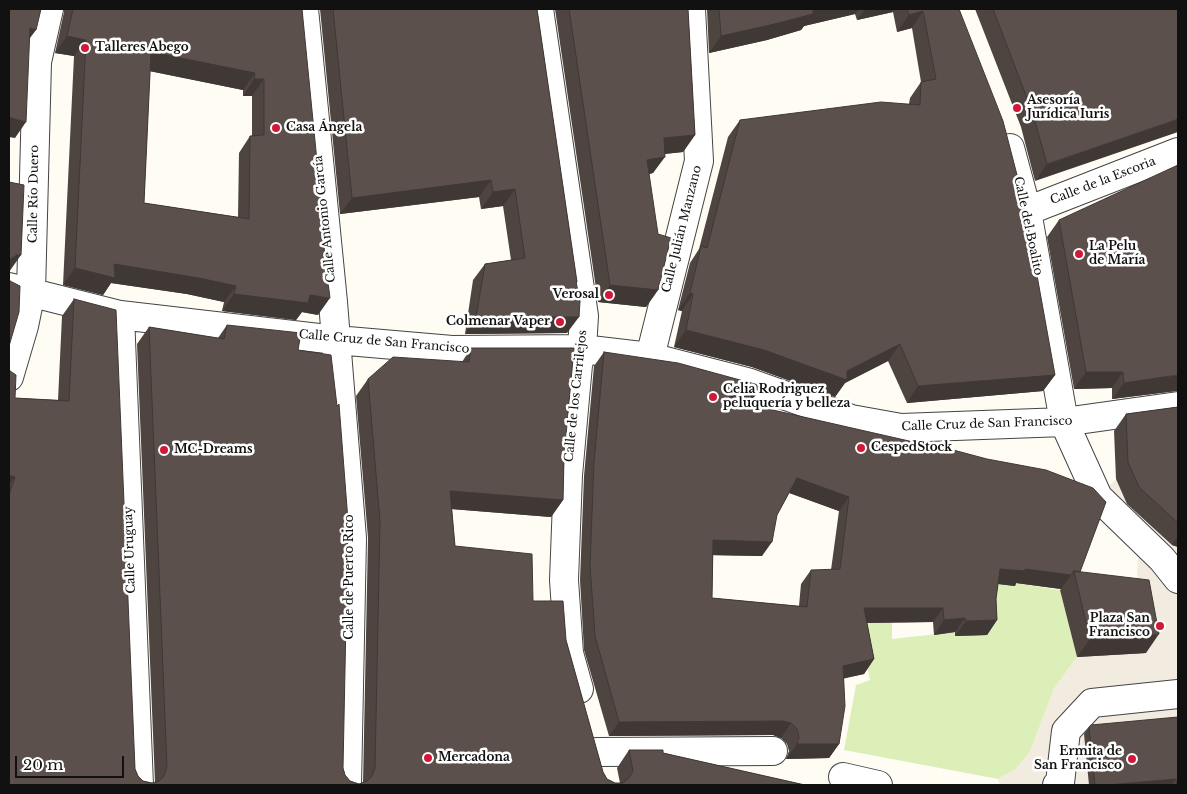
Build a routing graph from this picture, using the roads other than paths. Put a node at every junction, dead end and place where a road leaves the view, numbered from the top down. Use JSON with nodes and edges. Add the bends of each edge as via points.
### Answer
{"nodes":[{"id":1,"x":49,"y":9,"type":"edge"},
{"id":2,"x":304,"y":9,"type":"edge"},
{"id":3,"x":539,"y":9,"type":"edge"},
{"id":4,"x":691,"y":9,"type":"edge"},
{"id":5,"x":1002,"y":124,"type":"edge"},
{"id":6,"x":1178,"y":152,"type":"edge"},
{"id":7,"x":1027,"y":211,"type":"junction"},
{"id":8,"x":20,"y":289,"type":"edge"},
{"id":9,"x":120,"y":315,"type":"junction"},
{"id":10,"x":336,"y":340,"type":"junction"},
{"id":11,"x":582,"y":349,"type":"junction"},
{"id":12,"x":650,"y":358,"type":"junction"},
{"id":13,"x":9,"y":377,"type":"edge"},
{"id":14,"x":1178,"y":406,"type":"edge"},
{"id":15,"x":1064,"y":422,"type":"junction"},
{"id":16,"x":1178,"y":579,"type":"edge"},
{"id":17,"x":1178,"y":694,"type":"edge"},
{"id":18,"x":773,"y":750,"type":"dead end"},
{"id":19,"x":843,"y":777,"type":"dead end"},
{"id":20,"x":139,"y":785,"type":"edge"},
{"id":21,"x":347,"y":785,"type":"edge"},
{"id":22,"x":878,"y":785,"type":"edge"},
{"id":23,"x":1057,"y":785,"type":"edge"}],
"edges":[{"from":1,"to":8,"type":"street","name":"Calle Río Duero","via":[[37,62]]},
{"from":2,"to":10,"type":"street","name":"Calle Antonio García"},
{"from":3,"to":11,"type":"street","name":"Calle de los Carrilejos","via":[[584,316]]},
{"from":4,"to":12,"type":"street","name":"Calle Julián Manzano","via":[[699,161]]},
{"from":5,"to":7,"type":"street","name":"Calle del Boalito"},
{"from":6,"to":7,"type":"street","name":"Calle de la Escoria"},
{"from":7,"to":15,"type":"street","name":"Calle del Boalito"},
{"from":8,"to":9,"type":"street","name":"Calle Cruz de San Francisco"},
{"from":8,"to":13,"type":"street","name":"Calle Río Duero","via":[[24,326]]},
{"from":9,"to":10,"type":"street","name":"Calle Cruz de San Francisco"},
{"from":9,"to":20,"type":"street","name":"Calle Uruguay"},
{"from":10,"to":11,"type":"street","name":"Calle Cruz de San Francisco","via":[[452,350]]},
{"from":10,"to":21,"type":"street","name":"Calle de Puerto Rico","via":[[352,538]]},
{"from":11,"to":12,"type":"street","name":"Calle Cruz de San Francisco"},
{"from":11,"to":18,"type":"street","name":"Calle de los Carrilejos","via":[[568,474],[564,580],[569,653],[600,764]]},
{"from":12,"to":15,"type":"street","name":"Calle Cruz de San Francisco","via":[[747,382],[851,419],[901,428]]},
{"from":14,"to":15,"type":"street","name":"Calle Cruz de San Francisco"},
{"from":15,"to":16,"type":"street","via":[[1098,496]]},
{"from":17,"to":23,"type":"street","via":[[1092,703],[1066,731],[1060,783]]},
{"from":19,"to":22,"type":"street"}]}
